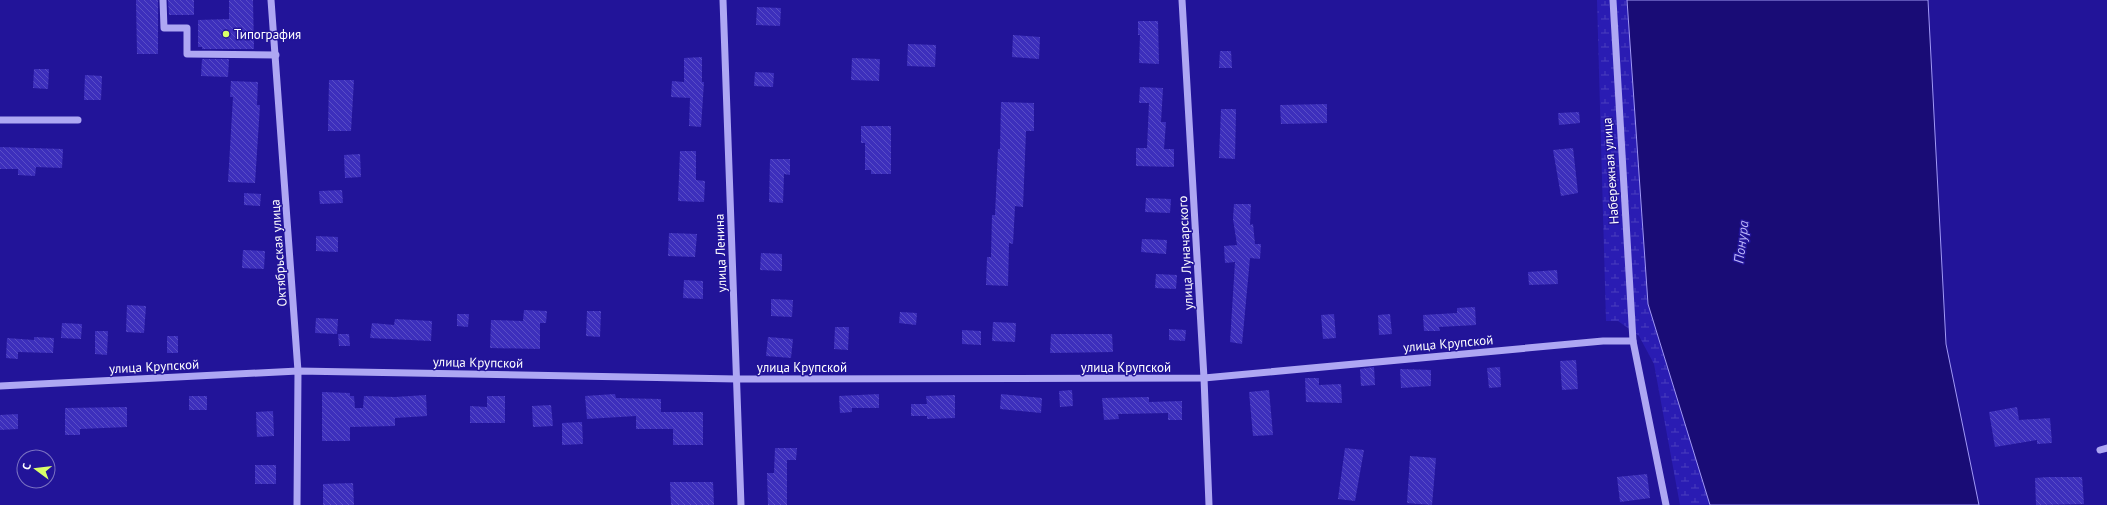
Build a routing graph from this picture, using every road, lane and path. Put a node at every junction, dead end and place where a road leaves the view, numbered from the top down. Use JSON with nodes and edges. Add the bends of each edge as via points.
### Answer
{"nodes":[{"id":1,"x":163,"y":0,"type":"edge"},
{"id":2,"x":271,"y":0,"type":"edge"},
{"id":3,"x":723,"y":0,"type":"edge"},
{"id":4,"x":1182,"y":0,"type":"edge"},
{"id":5,"x":1613,"y":0,"type":"edge"},
{"id":6,"x":276,"y":54,"type":"junction"},
{"id":7,"x":0,"y":120,"type":"edge"},
{"id":8,"x":78,"y":120,"type":"dead end"},
{"id":9,"x":1633,"y":341,"type":"junction"},
{"id":10,"x":298,"y":371,"type":"junction"},
{"id":11,"x":1204,"y":378,"type":"junction"},
{"id":12,"x":736,"y":379,"type":"junction"},
{"id":13,"x":0,"y":386,"type":"edge"},
{"id":14,"x":298,"y":505,"type":"edge"},
{"id":15,"x":741,"y":505,"type":"edge"},
{"id":16,"x":1209,"y":505,"type":"edge"},
{"id":17,"x":1666,"y":505,"type":"edge"}],
"edges":[{"from":1,"to":6,"type":"street","via":[[164,28],[187,28],[187,54]]},
{"from":2,"to":6,"type":"street","name":"Октябрьская улица"},
{"from":3,"to":12,"type":"street","name":"улица Ленина"},
{"from":4,"to":11,"type":"street","name":"улица Луначарского"},
{"from":5,"to":9,"type":"street","name":"Набережная улица"},
{"from":6,"to":10,"type":"street","name":"Октябрьская улица"},
{"from":7,"to":8,"type":"street"},
{"from":9,"to":11,"type":"street","name":"улица Крупской","via":[[1603,341]]},
{"from":9,"to":17,"type":"street","name":"Набережная улица"},
{"from":10,"to":12,"type":"street","name":"улица Крупской"},
{"from":10,"to":13,"type":"street","name":"улица Крупской"},
{"from":10,"to":14,"type":"street","name":"Октябрьская улица"},
{"from":11,"to":12,"type":"street","name":"улица Крупской"},
{"from":11,"to":16,"type":"street","name":"улица Луначарского"},
{"from":12,"to":15,"type":"street","name":"улица Ленина"}]}
